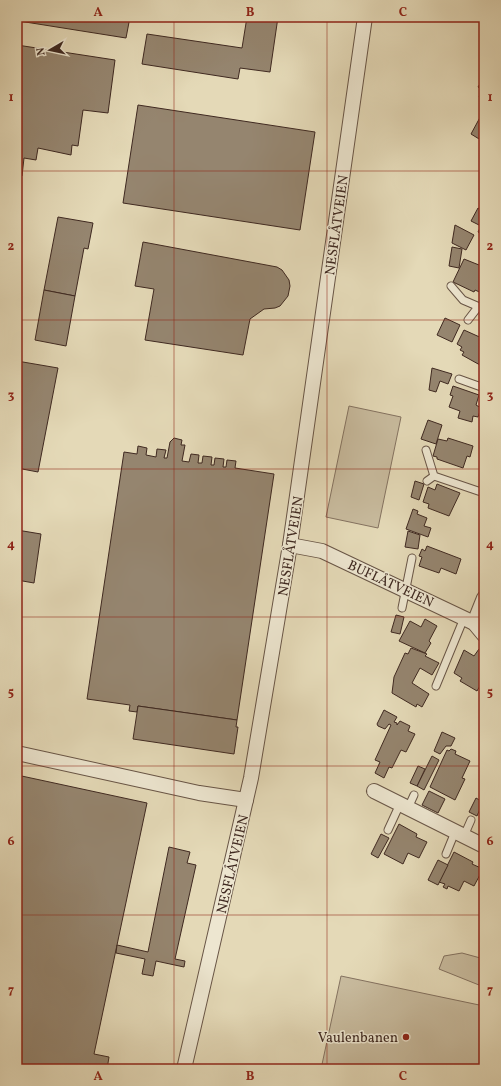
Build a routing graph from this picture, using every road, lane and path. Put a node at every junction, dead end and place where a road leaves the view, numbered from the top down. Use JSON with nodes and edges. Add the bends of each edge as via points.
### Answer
{"nodes":[{"id":1,"x":365,"y":17,"type":"edge"},
{"id":2,"x":451,"y":286,"type":"dead end"},
{"id":3,"x":481,"y":308,"type":"edge"},
{"id":4,"x":468,"y":320,"type":"dead end"},
{"id":5,"x":460,"y":379,"type":"dead end"},
{"id":6,"x":484,"y":388,"type":"edge"},
{"id":7,"x":426,"y":450,"type":"dead end"},
{"id":8,"x":434,"y":476,"type":"junction"},
{"id":9,"x":427,"y":481,"type":"dead end"},
{"id":10,"x":484,"y":493,"type":"edge"},
{"id":11,"x":290,"y":545,"type":"junction"},
{"id":12,"x":412,"y":558,"type":"dead end"},
{"id":13,"x":406,"y":591,"type":"junction"},
{"id":14,"x":484,"y":598,"type":"edge"},
{"id":15,"x":402,"y":608,"type":"dead end"},
{"id":16,"x":469,"y":621,"type":"junction"},
{"id":17,"x":484,"y":635,"type":"edge"},
{"id":18,"x":436,"y":686,"type":"dead end"},
{"id":19,"x":17,"y":753,"type":"edge"},
{"id":20,"x":374,"y":791,"type":"dead end"},
{"id":21,"x":414,"y":795,"type":"dead end"},
{"id":22,"x":246,"y":800,"type":"junction"},
{"id":23,"x":404,"y":806,"type":"junction"},
{"id":24,"x":471,"y":820,"type":"dead end"},
{"id":25,"x":388,"y":830,"type":"dead end"},
{"id":26,"x":460,"y":834,"type":"junction"},
{"id":27,"x":484,"y":846,"type":"edge"},
{"id":28,"x":446,"y":854,"type":"dead end"},
{"id":29,"x":184,"y":1069,"type":"edge"}],
"edges":[{"from":1,"to":11,"type":"street","name":"NESFLÅTVEIEN"},
{"from":2,"to":3,"type":"lane","via":[[463,300]]},
{"from":3,"to":4,"type":"lane"},
{"from":5,"to":6,"type":"lane"},
{"from":7,"to":8,"type":"lane"},
{"from":8,"to":9,"type":"lane"},
{"from":8,"to":10,"type":"lane"},
{"from":11,"to":13,"type":"street","name":"BUFLÅTVEIEN","via":[[322,551]]},
{"from":11,"to":22,"type":"street","name":"NESFLÅTVEIEN"},
{"from":12,"to":13,"type":"lane"},
{"from":13,"to":15,"type":"lane"},
{"from":13,"to":16,"type":"street","name":"BUFLÅTVEIEN"},
{"from":14,"to":16,"type":"street"},
{"from":16,"to":17,"type":"street","name":"BUFLÅTVEIEN"},
{"from":16,"to":18,"type":"lane"},
{"from":19,"to":22,"type":"street","via":[[185,790]]},
{"from":20,"to":23,"type":"street"},
{"from":21,"to":23,"type":"lane"},
{"from":22,"to":29,"type":"street","name":"NESFLÅTVEIEN"},
{"from":23,"to":25,"type":"lane"},
{"from":23,"to":26,"type":"street"},
{"from":24,"to":26,"type":"lane"},
{"from":26,"to":27,"type":"street"},
{"from":26,"to":28,"type":"lane"}]}
